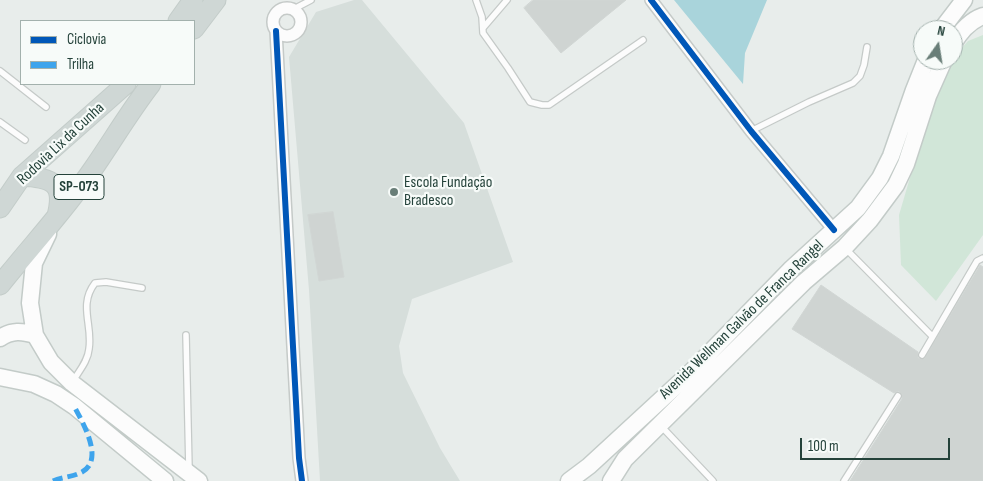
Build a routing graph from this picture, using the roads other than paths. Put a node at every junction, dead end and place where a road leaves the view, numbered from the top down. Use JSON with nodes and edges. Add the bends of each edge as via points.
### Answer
{"nodes":[{"id":1,"x":193,"y":0,"type":"edge"},
{"id":2,"x":216,"y":0,"type":"edge"},
{"id":3,"x":273,"y":0,"type":"edge"},
{"id":4,"x":311,"y":0,"type":"edge"},
{"id":5,"x":476,"y":0,"type":"edge"},
{"id":6,"x":507,"y":0,"type":"edge"},
{"id":7,"x":651,"y":0,"type":"edge"},
{"id":8,"x":964,"y":0,"type":"edge"},
{"id":9,"x":292,"y":10,"type":"junction"},
{"id":10,"x":277,"y":13,"type":"junction"},
{"id":11,"x":983,"y":16,"type":"edge"},
{"id":12,"x":179,"y":20,"type":"edge"},
{"id":13,"x":949,"y":20,"type":"edge"},
{"id":14,"x":195,"y":28,"type":"edge"},
{"id":15,"x":483,"y":28,"type":"junction"},
{"id":16,"x":963,"y":29,"type":"edge"},
{"id":17,"x":276,"y":31,"type":"junction"},
{"id":18,"x":643,"y":40,"type":"dead end"},
{"id":19,"x":867,"y":47,"type":"dead end"},
{"id":20,"x":922,"y":70,"type":"edge"},
{"id":21,"x":940,"y":70,"type":"edge"},
{"id":22,"x":0,"y":71,"type":"edge"},
{"id":23,"x":125,"y":85,"type":"edge"},
{"id":24,"x":150,"y":85,"type":"edge"},
{"id":25,"x":46,"y":108,"type":"dead end"},
{"id":26,"x":0,"y":122,"type":"edge"},
{"id":27,"x":751,"y":131,"type":"junction"},
{"id":28,"x":25,"y":140,"type":"dead end"},
{"id":29,"x":22,"y":176,"type":"junction"},
{"id":30,"x":0,"y":208,"type":"edge"},
{"id":31,"x":58,"y":216,"type":"junction"},
{"id":32,"x":834,"y":230,"type":"junction"},
{"id":33,"x":845,"y":247,"type":"junction"},
{"id":34,"x":983,"y":258,"type":"edge"},
{"id":35,"x":0,"y":285,"type":"edge"},
{"id":36,"x":142,"y":288,"type":"dead end"},
{"id":37,"x":35,"y":335,"type":"junction"},
{"id":38,"x":186,"y":335,"type":"dead end"},
{"id":39,"x":932,"y":336,"type":"junction"},
{"id":40,"x":0,"y":338,"type":"edge"},
{"id":41,"x":922,"y":355,"type":"dead end"},
{"id":42,"x":0,"y":377,"type":"edge"},
{"id":43,"x":72,"y":383,"type":"junction"},
{"id":44,"x":898,"y":396,"type":"dead end"},
{"id":45,"x":660,"y":425,"type":"junction"},
{"id":46,"x":589,"y":466,"type":"junction"},
{"id":47,"x":194,"y":477,"type":"edge"},
{"id":48,"x":165,"y":481,"type":"edge"},
{"id":49,"x":302,"y":481,"type":"edge"},
{"id":50,"x":569,"y":481,"type":"edge"},
{"id":51,"x":609,"y":481,"type":"edge"},
{"id":52,"x":714,"y":481,"type":"edge"},
{"id":53,"x":844,"y":481,"type":"edge"}],
"edges":[{"from":1,"to":12,"type":"main road"},
{"from":2,"to":14,"type":"main road"},
{"from":3,"to":10,"type":"street"},
{"from":4,"to":9,"type":"lane"},
{"from":5,"to":15,"type":"lane"},
{"from":6,"to":15,"type":"lane"},
{"from":7,"to":27,"type":"street"},
{"from":8,"to":13,"type":"main road"},
{"from":9,"to":10,"type":"street"},
{"from":9,"to":17,"type":"street","via":[[299,16],[298,30],[290,36]]},
{"from":10,"to":17,"type":"street","via":[[273,23]]},
{"from":11,"to":16,"type":"main road"},
{"from":15,"to":18,"type":"lane","via":[[486,39],[530,102],[542,105],[549,104]]},
{"from":17,"to":49,"type":"street"},
{"from":19,"to":27,"type":"lane","via":[[860,76],[853,83]]},
{"from":20,"to":32,"type":"main road","name":"Avenida Wellman Galvão de Franca Rangel","via":[[880,178],[858,208]]},
{"from":21,"to":33,"type":"main road","name":"Avenida Wellman Galvão de Franca Rangel","via":[[896,185]]},
{"from":22,"to":25,"type":"lane"},
{"from":23,"to":29,"type":"main road","name":"Rodovia Lix da Cunha","number":"SP-073"},
{"from":24,"to":31,"type":"main road","name":"Rodovia Lix da Cunha","number":"SP-073"},
{"from":26,"to":28,"type":"lane"},
{"from":27,"to":32,"type":"street"},
{"from":29,"to":30,"type":"main road","name":"Rodovia Lix da Cunha","number":"SP-073"},
{"from":29,"to":31,"type":"main road","via":[[52,182],[59,189]]},
{"from":31,"to":35,"type":"main road","name":"Rodovia Lix da Cunha","number":"SP-073"},
{"from":31,"to":37,"type":"main road","via":[[34,263],[30,303]]},
{"from":32,"to":46,"type":"main road","name":"Avenida Wellman Galvão de Franca Rangel","via":[[790,270],[690,373]]},
{"from":33,"to":39,"type":"lane"},
{"from":33,"to":45,"type":"main road","name":"Avenida Wellman Galvão de Franca Rangel","via":[[804,282]]},
{"from":34,"to":39,"type":"lane","via":[[976,261]]},
{"from":36,"to":43,"type":"lane","via":[[106,282],[95,283],[90,289],[87,297],[90,347]]},
{"from":37,"to":40,"type":"main road","via":[[16,332]]},
{"from":37,"to":43,"type":"main road","via":[[51,362]]},
{"from":38,"to":47,"type":"lane"},
{"from":39,"to":41,"type":"lane"},
{"from":42,"to":48,"type":"main road","via":[[34,384],[56,394]]},
{"from":43,"to":47,"type":"main road"},
{"from":44,"to":53,"type":"lane"},
{"from":45,"to":51,"type":"main road","name":"Avenida Wellman Galvão de Franca Rangel","via":[[625,459]]},
{"from":45,"to":52,"type":"lane"},
{"from":46,"to":50,"type":"main road","name":"Avenida Wellman Galvão de Franca Rangel"},
{"from":46,"to":51,"type":"main road","via":[[602,472]]}]}
